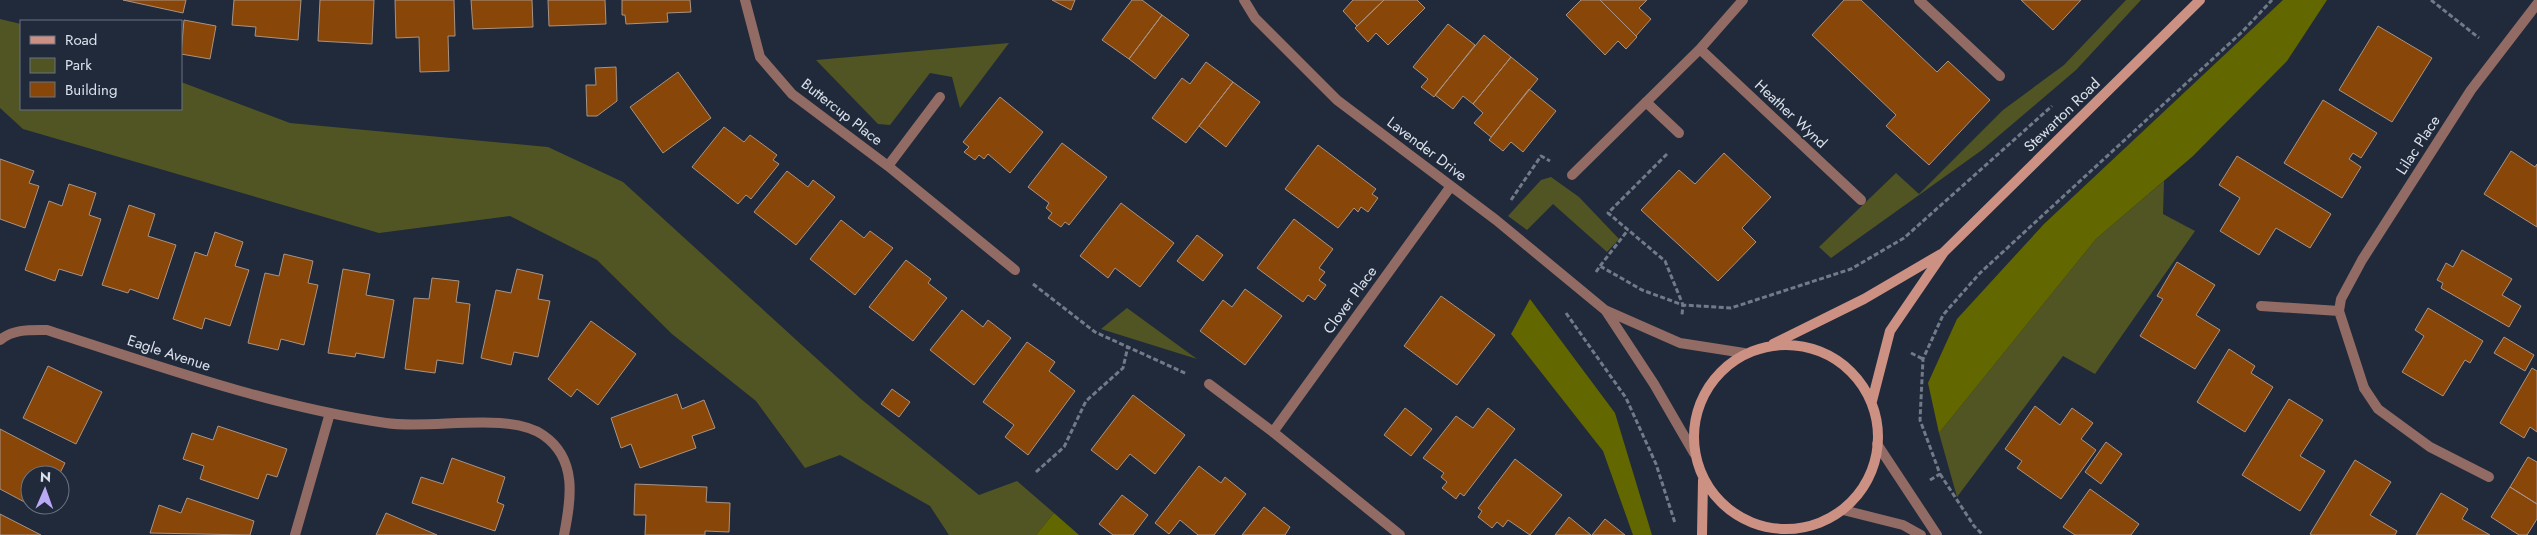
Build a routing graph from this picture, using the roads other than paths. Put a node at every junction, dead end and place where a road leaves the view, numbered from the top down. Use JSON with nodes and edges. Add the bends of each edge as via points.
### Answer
{"nodes":[{"id":1,"x":745,"y":0,"type":"edge"},
{"id":2,"x":1244,"y":0,"type":"edge"},
{"id":3,"x":1742,"y":0,"type":"edge"},
{"id":4,"x":1919,"y":0,"type":"edge"},
{"id":5,"x":2200,"y":0,"type":"edge"},
{"id":6,"x":2537,"y":4,"type":"edge"},
{"id":7,"x":1700,"y":49,"type":"junction"},
{"id":8,"x":2000,"y":76,"type":"dead end"},
{"id":9,"x":940,"y":98,"type":"dead end"},
{"id":10,"x":1646,"y":102,"type":"junction"},
{"id":11,"x":1679,"y":133,"type":"road end"},
{"id":12,"x":888,"y":166,"type":"junction"},
{"id":13,"x":1572,"y":176,"type":"road end"},
{"id":14,"x":1451,"y":186,"type":"junction"},
{"id":15,"x":1861,"y":200,"type":"dead end"},
{"id":16,"x":1944,"y":252,"type":"junction"},
{"id":17,"x":1015,"y":270,"type":"road end"},
{"id":18,"x":2261,"y":306,"type":"dead end"},
{"id":19,"x":1605,"y":310,"type":"junction"},
{"id":20,"x":2340,"y":311,"type":"junction"},
{"id":21,"x":0,"y":340,"type":"edge"},
{"id":22,"x":1773,"y":344,"type":"junction"},
{"id":23,"x":1744,"y":353,"type":"junction"},
{"id":24,"x":1209,"y":384,"type":"road end"},
{"id":25,"x":1872,"y":401,"type":"junction"},
{"id":26,"x":330,"y":413,"type":"junction"},
{"id":27,"x":1273,"y":432,"type":"junction"},
{"id":28,"x":1877,"y":444,"type":"junction"},
{"id":29,"x":1694,"y":453,"type":"junction"},
{"id":30,"x":2489,"y":478,"type":"dead end"},
{"id":31,"x":1703,"y":480,"type":"junction"},
{"id":32,"x":1843,"y":510,"type":"junction"},
{"id":33,"x":1794,"y":532,"type":"edge"},
{"id":34,"x":295,"y":535,"type":"edge"},
{"id":35,"x":564,"y":535,"type":"edge"},
{"id":36,"x":1400,"y":535,"type":"edge"},
{"id":37,"x":1702,"y":535,"type":"edge"},
{"id":38,"x":1921,"y":535,"type":"edge"},
{"id":39,"x":1937,"y":535,"type":"edge"}],
"edges":[{"from":1,"to":12,"type":"street","name":"Buttercup Place","via":[[760,56],[792,94]]},
{"from":2,"to":14,"type":"street","name":"Lavender Drive","via":[[1255,18],[1337,100]]},
{"from":3,"to":7,"type":"street"},
{"from":4,"to":8,"type":"street"},
{"from":5,"to":16,"type":"main road","name":"Stewarton Road"},
{"from":6,"to":20,"type":"street","name":"Lilac Place","via":[[2471,90],[2362,260],[2341,299]]},
{"from":7,"to":10,"type":"street"},
{"from":7,"to":15,"type":"street","name":"Heather Wynd"},
{"from":9,"to":12,"type":"street","name":"Buttercup Place"},
{"from":10,"to":11,"type":"street"},
{"from":10,"to":13,"type":"street"},
{"from":12,"to":17,"type":"street","name":"Buttercup Place"},
{"from":14,"to":19,"type":"street","name":"Lavender Drive"},
{"from":14,"to":27,"type":"street","name":"Clover Place"},
{"from":16,"to":22,"type":"main road","name":"Stewarton Road","via":[[1864,299]]},
{"from":16,"to":25,"type":"main road","name":"Stewarton Road","via":[[1890,330]]},
{"from":18,"to":20,"type":"street"},
{"from":19,"to":23,"type":"street","name":"Lavender Drive","via":[[1680,343]]},
{"from":19,"to":29,"type":"street","name":"Lavender Drive"},
{"from":20,"to":30,"type":"street","via":[[2364,388],[2378,409],[2430,447]]},
{"from":21,"to":26,"type":"street","name":"Eagle Avenue","via":[[8,334],[47,330],[218,385]]},
{"from":22,"to":23,"type":"main road","name":"Stewarton Road"},
{"from":22,"to":25,"type":"main road","name":"Stewarton Road","via":[[1831,355],[1855,374]]},
{"from":23,"to":29,"type":"main road","name":"Stewarton Road","via":[[1720,371],[1702,395],[1693,423]]},
{"from":24,"to":27,"type":"street"},
{"from":25,"to":28,"type":"main road","name":"Stewarton Road","via":[[1879,432]]},
{"from":26,"to":34,"type":"street"},
{"from":26,"to":35,"type":"street","name":"Eagle Avenue","via":[[426,426],[505,422],[532,428],[562,455],[569,473],[570,504]]},
{"from":27,"to":36,"type":"street"},
{"from":28,"to":32,"type":"main road","name":"Stewarton Road","via":[[1875,464],[1860,492]]},
{"from":28,"to":39,"type":"street"},
{"from":29,"to":31,"type":"main road","name":"Stewarton Road"},
{"from":31,"to":33,"type":"main road","name":"Stewarton Road","via":[[1721,503],[1745,520]]},
{"from":31,"to":37,"type":"main road","name":"Stewarton Road"},
{"from":32,"to":33,"type":"main road","name":"Stewarton Road"},
{"from":32,"to":38,"type":"street","via":[[1903,525]]}]}
